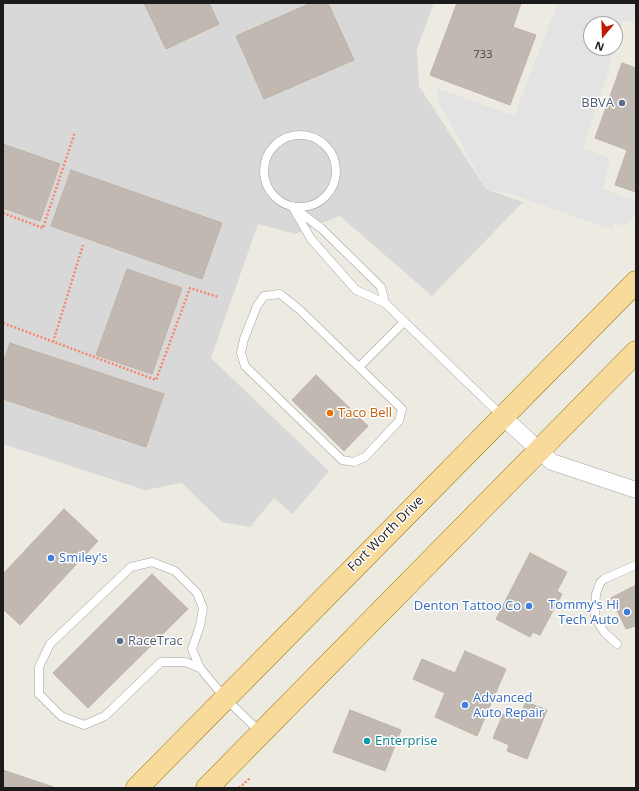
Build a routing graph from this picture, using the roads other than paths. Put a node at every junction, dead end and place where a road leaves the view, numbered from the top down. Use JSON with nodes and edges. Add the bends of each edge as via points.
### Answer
{"nodes":[{"id":1,"x":292,"y":206,"type":"junction"},
{"id":2,"x":636,"y":282,"type":"edge"},
{"id":3,"x":385,"y":303,"type":"junction"},
{"id":4,"x":404,"y":322,"type":"junction"},
{"id":5,"x":636,"y":352,"type":"edge"},
{"id":6,"x":359,"y":367,"type":"junction"},
{"id":7,"x":502,"y":416,"type":"junction"},
{"id":8,"x":540,"y":451,"type":"junction"},
{"id":9,"x":636,"y":490,"type":"edge"},
{"id":10,"x":636,"y":565,"type":"edge"},
{"id":11,"x":617,"y":644,"type":"dead end"},
{"id":12,"x":200,"y":668,"type":"junction"},
{"id":13,"x":225,"y":698,"type":"junction"},
{"id":14,"x":261,"y":733,"type":"junction"},
{"id":15,"x":137,"y":788,"type":"edge"},
{"id":16,"x":207,"y":788,"type":"edge"}],
"edges":[{"from":1,"to":1,"type":"lane","via":[[280,201],[271,192],[266,183],[265,163],[275,145],[285,138],[296,135],[308,136],[319,140],[334,157],[335,180],[323,199],[303,207]]},
{"from":1,"to":3,"type":"lane","via":[[322,228],[381,287]]},
{"from":1,"to":3,"type":"lane","via":[[311,239],[356,290]]},
{"from":2,"to":7,"type":"main road","name":"Fort Worth Drive"},
{"from":3,"to":4,"type":"lane"},
{"from":4,"to":6,"type":"lane"},
{"from":4,"to":7,"type":"lane"},
{"from":5,"to":8,"type":"main road"},
{"from":6,"to":6,"type":"lane","via":[[280,294],[264,296],[257,306],[244,340],[241,354],[244,366],[342,460],[354,462],[365,457],[400,422],[402,409]]},
{"from":7,"to":8,"type":"street"},
{"from":7,"to":13,"type":"main road","name":"Fort Worth Drive"},
{"from":8,"to":9,"type":"street","via":[[552,462]]},
{"from":8,"to":14,"type":"main road"},
{"from":10,"to":11,"type":"lane","via":[[604,579],[596,594],[595,616],[605,633]]},
{"from":12,"to":12,"type":"lane","via":[[192,649],[203,608],[197,593],[175,571],[152,562],[131,567],[50,644],[38,667],[39,694],[61,716],[84,725],[105,716],[160,662],[185,662]]},
{"from":12,"to":13,"type":"lane"},
{"from":13,"to":14,"type":"lane"},
{"from":13,"to":15,"type":"main road","name":"Fort Worth Drive"},
{"from":14,"to":16,"type":"main road"}]}
